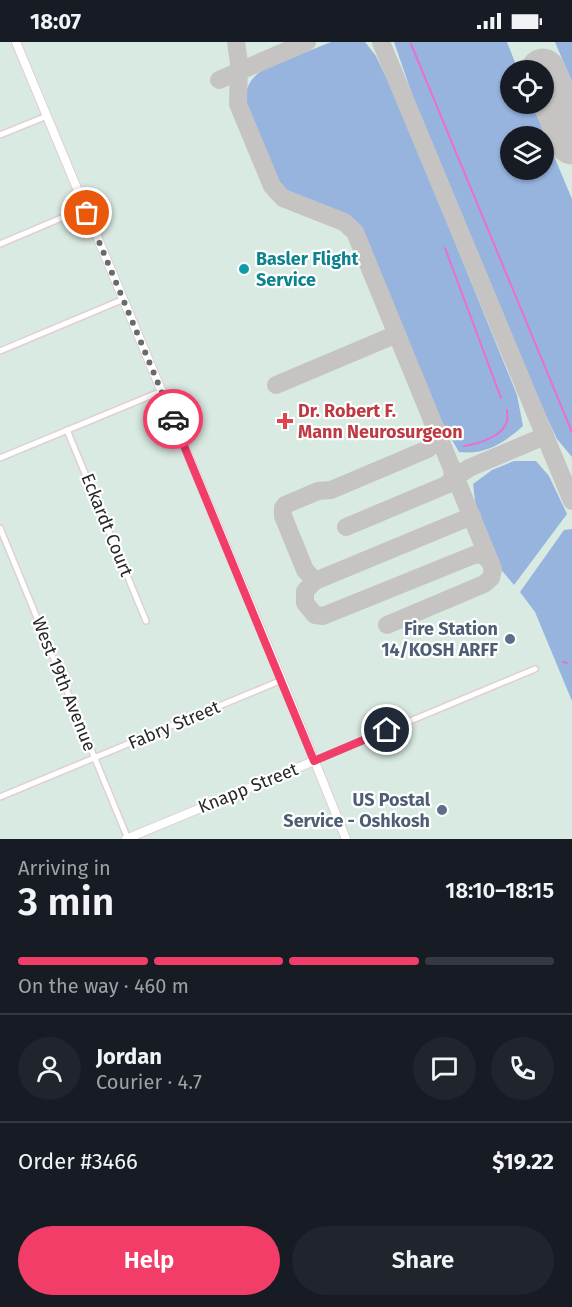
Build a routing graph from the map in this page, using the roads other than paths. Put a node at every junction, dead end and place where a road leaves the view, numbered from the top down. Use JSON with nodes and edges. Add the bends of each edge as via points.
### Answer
{"nodes":[{"id":1,"x":16,"y":42,"type":"edge"},
{"id":2,"x":47,"y":116,"type":"junction"},
{"id":3,"x":0,"y":135,"type":"edge"},
{"id":4,"x":85,"y":208,"type":"junction"},
{"id":5,"x":0,"y":244,"type":"edge"},
{"id":6,"x":124,"y":299,"type":"junction"},
{"id":7,"x":0,"y":351,"type":"edge"},
{"id":8,"x":162,"y":391,"type":"junction"},
{"id":9,"x":67,"y":430,"type":"junction"},
{"id":10,"x":0,"y":458,"type":"edge"},
{"id":11,"x":0,"y":528,"type":"edge"},
{"id":12,"x":146,"y":621,"type":"dead end"},
{"id":13,"x":536,"y":669,"type":"dead end"},
{"id":14,"x":282,"y":680,"type":"junction"},
{"id":15,"x":94,"y":758,"type":"junction"},
{"id":16,"x":314,"y":761,"type":"junction"},
{"id":17,"x":1,"y":796,"type":"edge"},
{"id":18,"x":127,"y":839,"type":"edge"},
{"id":19,"x":346,"y":839,"type":"edge"}],
"edges":[{"from":1,"to":2,"type":"main road"},
{"from":2,"to":3,"type":"street"},
{"from":2,"to":4,"type":"main road"},
{"from":4,"to":5,"type":"street"},
{"from":4,"to":6,"type":"main road"},
{"from":6,"to":7,"type":"street"},
{"from":6,"to":8,"type":"main road"},
{"from":8,"to":9,"type":"street"},
{"from":8,"to":14,"type":"main road"},
{"from":9,"to":10,"type":"street"},
{"from":9,"to":12,"type":"street","name":"Eckardt Court"},
{"from":11,"to":15,"type":"street","name":"West 19th Avenue"},
{"from":13,"to":16,"type":"street","name":"Knapp Street"},
{"from":14,"to":15,"type":"street","name":"Fabry Street"},
{"from":14,"to":16,"type":"main road"},
{"from":15,"to":17,"type":"street","name":"Fabry Street"},
{"from":15,"to":18,"type":"street","name":"West 19th Avenue"},
{"from":16,"to":18,"type":"main road","name":"Knapp Street"},
{"from":16,"to":19,"type":"main road"}]}
